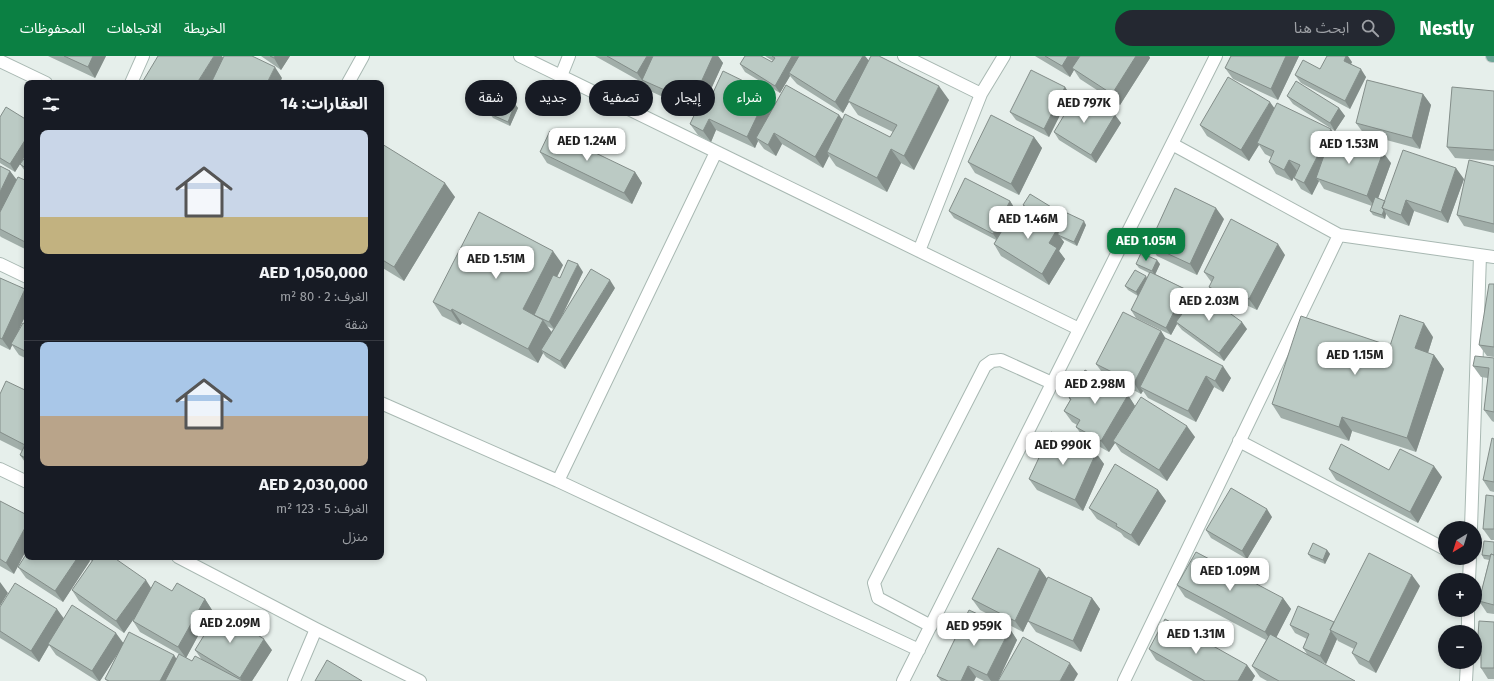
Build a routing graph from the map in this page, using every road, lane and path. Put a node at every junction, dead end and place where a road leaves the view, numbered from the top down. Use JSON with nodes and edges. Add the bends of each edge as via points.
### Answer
{"nodes":[{"id":1,"x":143,"y":56,"type":"edge"},
{"id":2,"x":363,"y":56,"type":"edge"},
{"id":3,"x":520,"y":56,"type":"edge"},
{"id":4,"x":569,"y":56,"type":"edge"},
{"id":5,"x":904,"y":56,"type":"edge"},
{"id":6,"x":1004,"y":56,"type":"edge"},
{"id":7,"x":1216,"y":56,"type":"edge"},
{"id":8,"x":0,"y":61,"type":"edge"},
{"id":9,"x":561,"y":76,"type":"junction"},
{"id":10,"x":40,"y":80,"type":"edge"},
{"id":11,"x":132,"y":80,"type":"edge"},
{"id":12,"x":350,"y":80,"type":"edge"},
{"id":13,"x":982,"y":94,"type":"junction"},
{"id":14,"x":1172,"y":144,"type":"junction"},
{"id":15,"x":716,"y":152,"type":"junction"},
{"id":16,"x":1339,"y":235,"type":"junction"},
{"id":17,"x":919,"y":251,"type":"junction"},
{"id":18,"x":1480,"y":255,"type":"junction"},
{"id":19,"x":1494,"y":257,"type":"edge"},
{"id":20,"x":0,"y":264,"type":"edge"},
{"id":21,"x":24,"y":276,"type":"edge"},
{"id":22,"x":1079,"y":329,"type":"junction"},
{"id":23,"x":1052,"y":383,"type":"junction"},
{"id":24,"x":384,"y":404,"type":"edge"},
{"id":25,"x":1239,"y":442,"type":"junction"},
{"id":26,"x":0,"y":469,"type":"edge"},
{"id":27,"x":24,"y":481,"type":"edge"},
{"id":28,"x":558,"y":481,"type":"junction"},
{"id":29,"x":1471,"y":521,"type":"edge"},
{"id":30,"x":1438,"y":545,"type":"edge"},
{"id":31,"x":184,"y":560,"type":"edge"},
{"id":32,"x":931,"y":626,"type":"junction"},
{"id":33,"x":316,"y":629,"type":"junction"},
{"id":34,"x":919,"y":650,"type":"junction"},
{"id":35,"x":1467,"y":669,"type":"edge"},
{"id":36,"x":294,"y":681,"type":"edge"},
{"id":37,"x":420,"y":681,"type":"edge"},
{"id":38,"x":903,"y":681,"type":"edge"},
{"id":39,"x":1124,"y":681,"type":"edge"},
{"id":40,"x":1466,"y":681,"type":"edge"}],
"edges":[{"from":1,"to":11,"type":"street"},
{"from":2,"to":12,"type":"street"},
{"from":3,"to":9,"type":"street"},
{"from":4,"to":9,"type":"street"},
{"from":5,"to":13,"type":"street"},
{"from":6,"to":13,"type":"street"},
{"from":7,"to":14,"type":"street"},
{"from":8,"to":10,"type":"street"},
{"from":9,"to":15,"type":"street"},
{"from":13,"to":17,"type":"street"},
{"from":14,"to":16,"type":"street"},
{"from":14,"to":22,"type":"street"},
{"from":15,"to":17,"type":"street"},
{"from":15,"to":28,"type":"street"},
{"from":16,"to":18,"type":"street"},
{"from":16,"to":25,"type":"street"},
{"from":17,"to":22,"type":"street"},
{"from":18,"to":19,"type":"street"},
{"from":18,"to":29,"type":"street"},
{"from":20,"to":21,"type":"street"},
{"from":22,"to":23,"type":"street"},
{"from":23,"to":32,"type":"street"},
{"from":23,"to":32,"type":"street","via":[[1001,360],[992,361],[985,366],[874,583],[878,598]]},
{"from":24,"to":28,"type":"street"},
{"from":25,"to":30,"type":"street"},
{"from":25,"to":39,"type":"street"},
{"from":26,"to":27,"type":"street"},
{"from":28,"to":34,"type":"street"},
{"from":31,"to":33,"type":"street"},
{"from":32,"to":34,"type":"street"},
{"from":33,"to":36,"type":"street"},
{"from":33,"to":37,"type":"street"},
{"from":34,"to":38,"type":"street"},
{"from":35,"to":40,"type":"street"}]}
